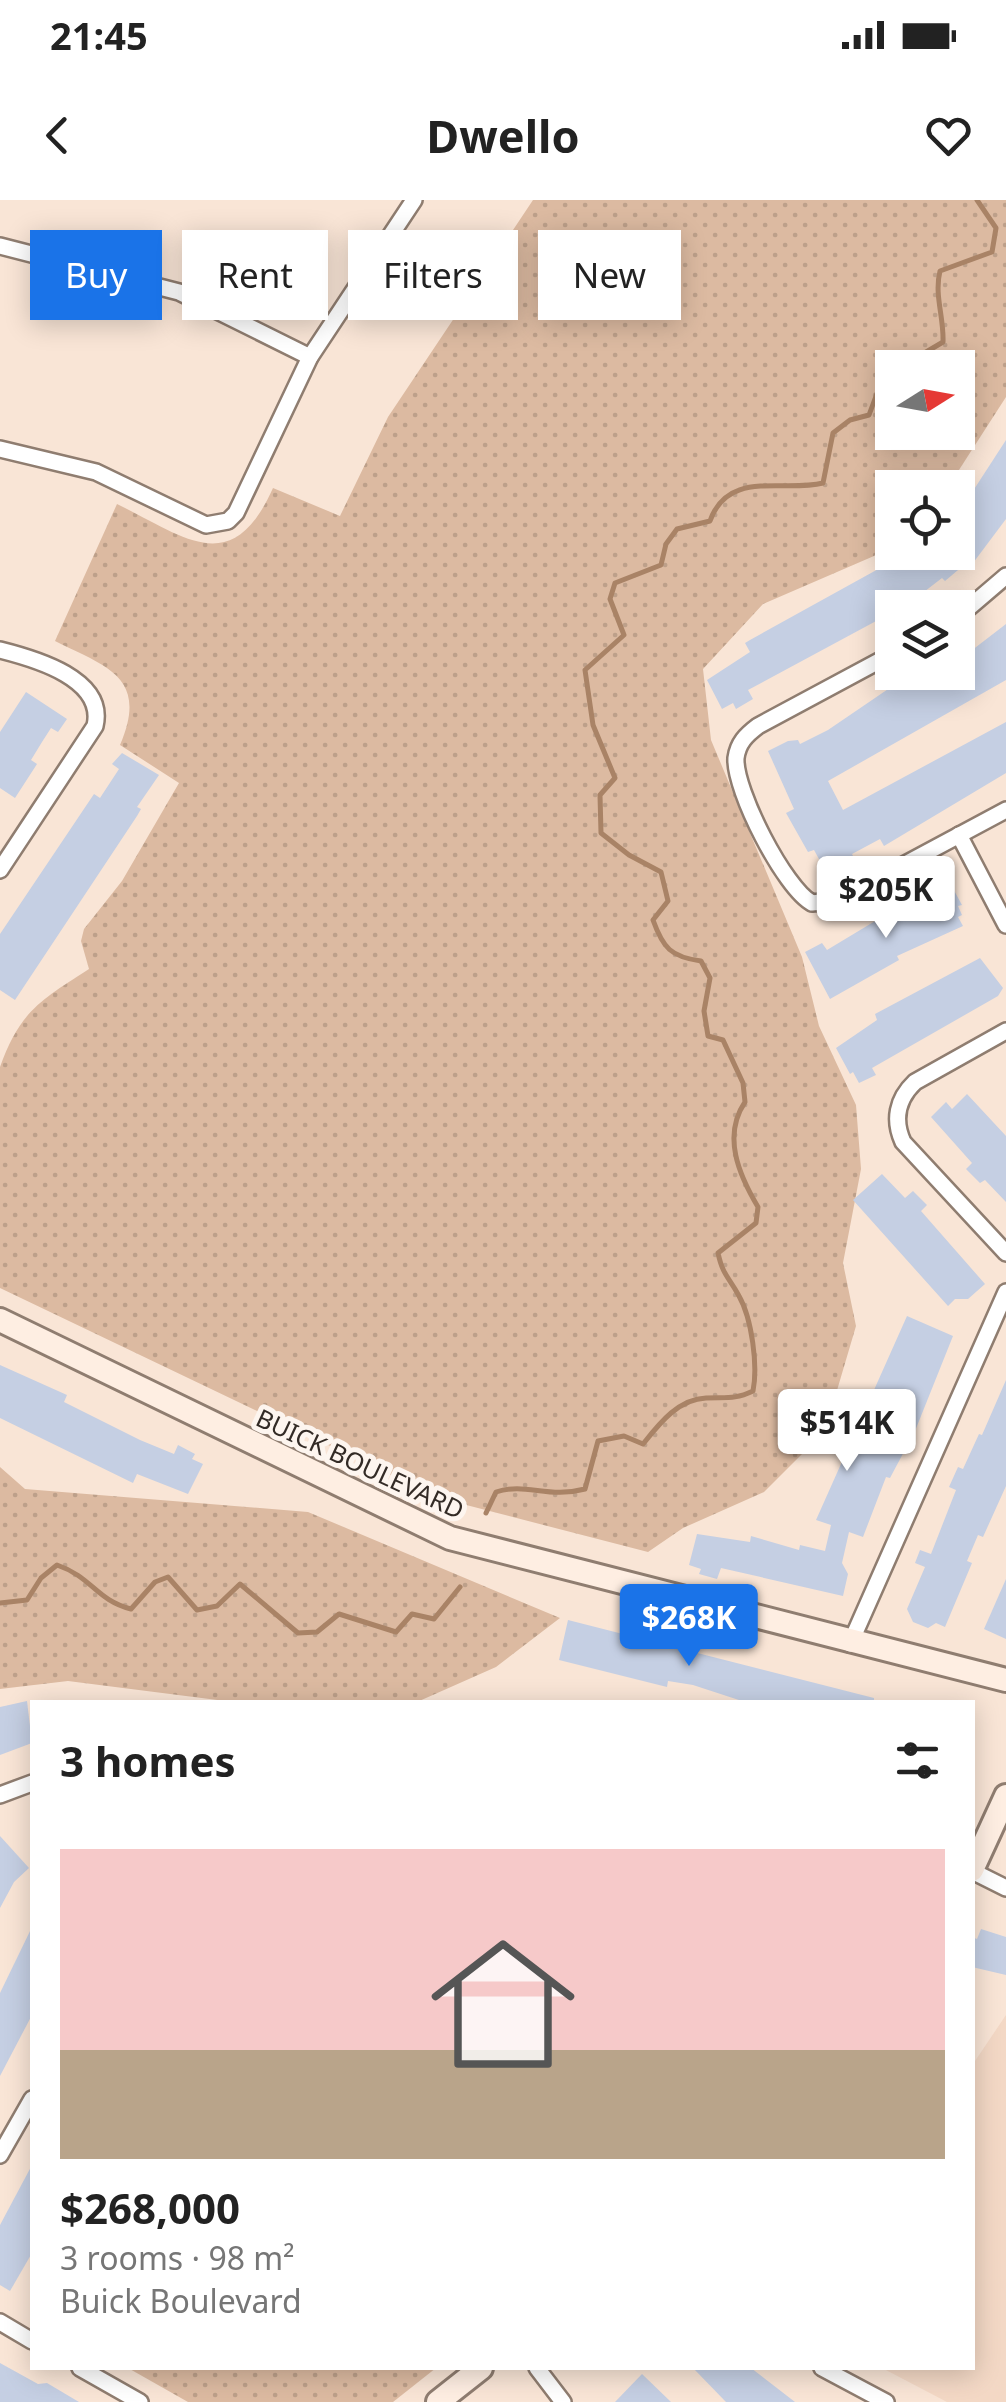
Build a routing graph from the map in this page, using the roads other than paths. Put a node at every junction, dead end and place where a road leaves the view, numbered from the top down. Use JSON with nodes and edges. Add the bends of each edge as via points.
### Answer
{"nodes":[{"id":1,"x":414,"y":200,"type":"edge"},
{"id":2,"x":0,"y":246,"type":"edge"},
{"id":3,"x":310,"y":357,"type":"junction"},
{"id":4,"x":0,"y":449,"type":"edge"},
{"id":5,"x":1006,"y":576,"type":"edge"},
{"id":6,"x":975,"y":602,"type":"edge"},
{"id":7,"x":0,"y":650,"type":"edge"},
{"id":8,"x":875,"y":663,"type":"edge"},
{"id":9,"x":1006,"y":810,"type":"edge"},
{"id":10,"x":959,"y":835,"type":"junction"},
{"id":11,"x":0,"y":870,"type":"edge"},
{"id":12,"x":1006,"y":925,"type":"edge"},
{"id":13,"x":1006,"y":1030,"type":"edge"},
{"id":14,"x":1006,"y":1253,"type":"edge"},
{"id":15,"x":1006,"y":1292,"type":"edge"},
{"id":16,"x":0,"y":1320,"type":"edge"},
{"id":17,"x":850,"y":1644,"type":"junction"},
{"id":18,"x":1006,"y":1680,"type":"edge"},
{"id":19,"x":30,"y":1784,"type":"edge"},
{"id":20,"x":0,"y":1796,"type":"edge"},
{"id":21,"x":1006,"y":1796,"type":"edge"},
{"id":22,"x":975,"y":1864,"type":"edge"},
{"id":23,"x":975,"y":1872,"type":"edge"},
{"id":24,"x":1006,"y":1888,"type":"edge"},
{"id":25,"x":30,"y":2102,"type":"edge"},
{"id":26,"x":0,"y":2155,"type":"edge"},
{"id":27,"x":0,"y":2322,"type":"edge"},
{"id":28,"x":30,"y":2340,"type":"edge"},
{"id":29,"x":89,"y":2370,"type":"edge"},
{"id":30,"x":478,"y":2370,"type":"edge"},
{"id":31,"x":539,"y":2370,"type":"edge"},
{"id":32,"x":826,"y":2370,"type":"edge"},
{"id":33,"x":140,"y":2402,"type":"edge"},
{"id":34,"x":438,"y":2402,"type":"edge"},
{"id":35,"x":562,"y":2402,"type":"edge"},
{"id":36,"x":886,"y":2402,"type":"edge"}],
"edges":[{"from":1,"to":3,"type":"street"},
{"from":2,"to":3,"type":"street","via":[[179,292]]},
{"from":3,"to":4,"type":"street","via":[[236,513],[217,525],[96,472]]},
{"from":5,"to":6,"type":"street"},
{"from":7,"to":11,"type":"street","via":[[83,684],[98,715]]},
{"from":8,"to":10,"type":"street","via":[[744,736],[736,754],[742,792],[791,886],[812,903],[838,900]]},
{"from":9,"to":10,"type":"street"},
{"from":10,"to":12,"type":"street"},
{"from":13,"to":14,"type":"street","via":[[915,1082],[896,1118],[903,1142]]},
{"from":15,"to":17,"type":"street"},
{"from":16,"to":17,"type":"street","name":"BUICK BOULEVARD","via":[[450,1538]]},
{"from":17,"to":18,"type":"street","name":"BUICK BOULEVARD"},
{"from":19,"to":20,"type":"street"},
{"from":21,"to":22,"type":"street"},
{"from":23,"to":24,"type":"street"},
{"from":25,"to":26,"type":"street"},
{"from":27,"to":28,"type":"street"},
{"from":29,"to":33,"type":"street"},
{"from":30,"to":34,"type":"street"},
{"from":31,"to":35,"type":"street"},
{"from":32,"to":36,"type":"street"}]}
